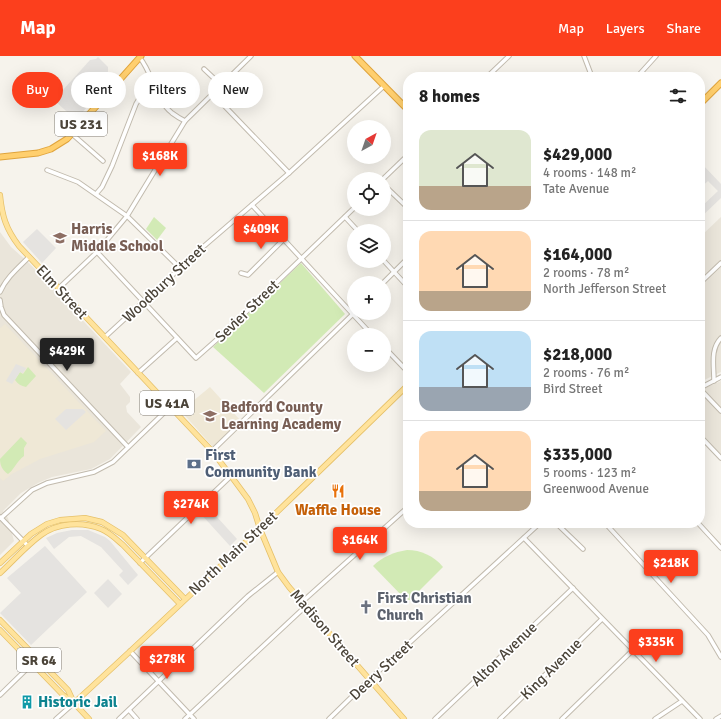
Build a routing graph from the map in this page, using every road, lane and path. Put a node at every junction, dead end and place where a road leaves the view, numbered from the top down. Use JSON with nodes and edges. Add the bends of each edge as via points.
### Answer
{"nodes":[{"id":1,"x":251,"y":56,"type":"edge"},
{"id":2,"x":355,"y":56,"type":"edge"},
{"id":3,"x":509,"y":56,"type":"edge"},
{"id":4,"x":584,"y":56,"type":"edge"},
{"id":5,"x":656,"y":56,"type":"edge"},
{"id":6,"x":141,"y":57,"type":"edge"},
{"id":7,"x":204,"y":69,"type":"dead end"},
{"id":8,"x":149,"y":72,"type":"edge"},
{"id":9,"x":234,"y":72,"type":"edge"},
{"id":10,"x":492,"y":72,"type":"edge"},
{"id":11,"x":590,"y":72,"type":"edge"},
{"id":12,"x":642,"y":72,"type":"edge"},
{"id":13,"x":208,"y":73,"type":"edge"},
{"id":14,"x":721,"y":83,"type":"edge"},
{"id":15,"x":384,"y":86,"type":"junction"},
{"id":16,"x":208,"y":99,"type":"edge"},
{"id":17,"x":705,"y":99,"type":"edge"},
{"id":18,"x":403,"y":105,"type":"edge"},
{"id":19,"x":134,"y":108,"type":"edge"},
{"id":20,"x":168,"y":108,"type":"edge"},
{"id":21,"x":226,"y":108,"type":"edge"},
{"id":22,"x":185,"y":121,"type":"junction"},
{"id":23,"x":72,"y":134,"type":"junction"},
{"id":24,"x":0,"y":157,"type":"edge"},
{"id":25,"x":403,"y":160,"type":"edge"},
{"id":26,"x":103,"y":161,"type":"dead end"},
{"id":27,"x":47,"y":170,"type":"dead end"},
{"id":28,"x":390,"y":172,"type":"edge"},
{"id":29,"x":289,"y":173,"type":"junction"},
{"id":30,"x":391,"y":192,"type":"edge"},
{"id":31,"x":96,"y":194,"type":"junction"},
{"id":32,"x":0,"y":195,"type":"edge"},
{"id":33,"x":403,"y":203,"type":"edge"},
{"id":34,"x":252,"y":205,"type":"junction"},
{"id":35,"x":127,"y":216,"type":"junction"},
{"id":36,"x":345,"y":217,"type":"joint"},
{"id":37,"x":352,"y":224,"type":"edge"},
{"id":38,"x":284,"y":239,"type":"junction"},
{"id":39,"x":97,"y":252,"type":"junction"},
{"id":40,"x":29,"y":257,"type":"junction"},
{"id":41,"x":302,"y":258,"type":"junction"},
{"id":42,"x":403,"y":263,"type":"edge"},
{"id":43,"x":721,"y":263,"type":"edge"},
{"id":44,"x":180,"y":268,"type":"junction"},
{"id":45,"x":390,"y":268,"type":"edge"},
{"id":46,"x":394,"y":272,"type":"junction"},
{"id":47,"x":241,"y":273,"type":"dead end"},
{"id":48,"x":390,"y":276,"type":"edge"},
{"id":49,"x":705,"y":278,"type":"edge"},
{"id":50,"x":403,"y":282,"type":"edge"},
{"id":51,"x":59,"y":288,"type":"junction"},
{"id":52,"x":0,"y":292,"type":"edge"},
{"id":53,"x":0,"y":300,"type":"edge"},
{"id":54,"x":144,"y":302,"type":"junction"},
{"id":55,"x":347,"y":306,"type":"edge"},
{"id":56,"x":348,"y":320,"type":"edge"},
{"id":57,"x":359,"y":320,"type":"edge"},
{"id":58,"x":366,"y":328,"type":"edge"},
{"id":59,"x":105,"y":337,"type":"junction"},
{"id":60,"x":177,"y":338,"type":"junction"},
{"id":61,"x":721,"y":338,"type":"edge"},
{"id":62,"x":391,"y":354,"type":"edge"},
{"id":63,"x":403,"y":367,"type":"edge"},
{"id":64,"x":138,"y":373,"type":"junction"},
{"id":65,"x":721,"y":377,"type":"edge"},
{"id":66,"x":714,"y":381,"type":"junction"},
{"id":67,"x":705,"y":386,"type":"edge"},
{"id":68,"x":403,"y":390,"type":"edge"},
{"id":69,"x":705,"y":394,"type":"edge"},
{"id":70,"x":170,"y":406,"type":"junction"},
{"id":71,"x":721,"y":412,"type":"edge"},
{"id":72,"x":705,"y":441,"type":"edge"},
{"id":73,"x":128,"y":447,"type":"junction"},
{"id":74,"x":212,"y":452,"type":"junction"},
{"id":75,"x":721,"y":458,"type":"edge"},
{"id":76,"x":231,"y":476,"type":"junction"},
{"id":77,"x":403,"y":512,"type":"edge"},
{"id":78,"x":0,"y":517,"type":"edge"},
{"id":79,"x":535,"y":528,"type":"edge"},
{"id":80,"x":561,"y":528,"type":"edge"},
{"id":81,"x":610,"y":528,"type":"edge"},
{"id":82,"x":703,"y":528,"type":"edge"},
{"id":83,"x":260,"y":529,"type":"junction"},
{"id":84,"x":524,"y":538,"type":"junction"},
{"id":85,"x":23,"y":541,"type":"junction"},
{"id":86,"x":28,"y":546,"type":"junction"},
{"id":87,"x":721,"y":548,"type":"edge"},
{"id":88,"x":583,"y":549,"type":"dead end"},
{"id":89,"x":146,"y":558,"type":"junction"},
{"id":90,"x":140,"y":562,"type":"junction"},
{"id":91,"x":0,"y":563,"type":"edge"},
{"id":92,"x":278,"y":572,"type":"junction"},
{"id":93,"x":0,"y":573,"type":"edge"},
{"id":94,"x":573,"y":588,"type":"junction"},
{"id":95,"x":184,"y":599,"type":"junction"},
{"id":96,"x":302,"y":602,"type":"junction"},
{"id":97,"x":180,"y":604,"type":"junction"},
{"id":98,"x":306,"y":606,"type":"junction"},
{"id":99,"x":602,"y":619,"type":"junction"},
{"id":100,"x":0,"y":620,"type":"edge"},
{"id":101,"x":5,"y":626,"type":"junction"},
{"id":102,"x":0,"y":630,"type":"edge"},
{"id":103,"x":633,"y":650,"type":"junction"},
{"id":104,"x":130,"y":651,"type":"junction"},
{"id":105,"x":721,"y":657,"type":"edge"},
{"id":106,"x":37,"y":659,"type":"junction"},
{"id":107,"x":32,"y":663,"type":"junction"},
{"id":108,"x":370,"y":680,"type":"junction"},
{"id":109,"x":158,"y":682,"type":"junction"},
{"id":110,"x":0,"y":695,"type":"edge"},
{"id":111,"x":682,"y":701,"type":"junction"},
{"id":112,"x":74,"y":703,"type":"junction"},
{"id":113,"x":128,"y":710,"type":"junction"},
{"id":114,"x":189,"y":714,"type":"junction"},
{"id":115,"x":721,"y":716,"type":"edge"},
{"id":116,"x":564,"y":718,"type":"edge"},
{"id":117,"x":56,"y":719,"type":"edge"},
{"id":118,"x":90,"y":719,"type":"edge"},
{"id":119,"x":119,"y":719,"type":"edge"},
{"id":120,"x":137,"y":719,"type":"edge"},
{"id":121,"x":184,"y":719,"type":"edge"},
{"id":122,"x":194,"y":719,"type":"edge"},
{"id":123,"x":329,"y":719,"type":"edge"},
{"id":124,"x":404,"y":719,"type":"edge"},
{"id":125,"x":435,"y":719,"type":"edge"},
{"id":126,"x":500,"y":719,"type":"edge"},
{"id":127,"x":655,"y":719,"type":"edge"},
{"id":128,"x":700,"y":719,"type":"edge"},
{"id":129,"x":716,"y":719,"type":"edge"}],
"edges":[{"from":1,"to":9,"type":"street"},
{"from":2,"to":15,"type":"highway"},
{"from":3,"to":10,"type":"street"},
{"from":4,"to":11,"type":"street"},
{"from":5,"to":12,"type":"street"},
{"from":6,"to":8,"type":"street"},
{"from":6,"to":23,"type":"highway","number":"US 231"},
{"from":7,"to":13,"type":"street"},
{"from":14,"to":17,"type":"highway"},
{"from":15,"to":18,"type":"highway"},
{"from":15,"to":29,"type":"street","name":"Woodbury Street"},
{"from":16,"to":22,"type":"street"},
{"from":19,"to":31,"type":"street","via":[[112,166]]},
{"from":20,"to":22,"type":"street"},
{"from":21,"to":29,"type":"street"},
{"from":22,"to":35,"type":"street"},
{"from":23,"to":24,"type":"highway","number":"US 231","via":[[51,149]]},
{"from":23,"to":26,"type":"street"},
{"from":25,"to":28,"type":"street"},
{"from":27,"to":31,"type":"street","via":[[78,182]]},
{"from":29,"to":34,"type":"street","name":"Woodbury Street"},
{"from":30,"to":33,"type":"street"},
{"from":31,"to":35,"type":"street"},
{"from":32,"to":40,"type":"main road","name":"Elm Street","number":"US 41A","via":[[1,210],[10,234]]},
{"from":34,"to":38,"type":"street"},
{"from":34,"to":44,"type":"street","name":"Woodbury Street"},
{"from":35,"to":39,"type":"street"},
{"from":35,"to":44,"type":"street"},
{"from":36,"to":37,"type":"street"},
{"from":36,"to":41,"type":"street","name":"Sevier Street"},
{"from":38,"to":41,"type":"street"},
{"from":38,"to":47,"type":"street","via":[[248,275]]},
{"from":39,"to":51,"type":"street"},
{"from":39,"to":54,"type":"street"},
{"from":40,"to":51,"type":"main road","name":"Elm Street","number":"US 41A"},
{"from":40,"to":52,"type":"street","via":[[3,285]]},
{"from":41,"to":55,"type":"street"},
{"from":41,"to":60,"type":"street","name":"Sevier Street","via":[[196,358]]},
{"from":42,"to":46,"type":"street"},
{"from":43,"to":49,"type":"street"},
{"from":44,"to":54,"type":"street","name":"Woodbury Street"},
{"from":45,"to":46,"type":"street"},
{"from":46,"to":48,"type":"street"},
{"from":46,"to":50,"type":"street"},
{"from":51,"to":59,"type":"main road","name":"Elm Street","number":"US 41A"},
{"from":53,"to":73,"type":"street","via":[[4,315]]},
{"from":54,"to":59,"type":"street","name":"Woodbury Street"},
{"from":54,"to":60,"type":"street"},
{"from":56,"to":74,"type":"street"},
{"from":57,"to":58,"type":"street"},
{"from":59,"to":64,"type":"main road","name":"Elm Street","number":"US 41A"},
{"from":60,"to":64,"type":"street"},
{"from":61,"to":66,"type":"street","via":[[714,350]]},
{"from":62,"to":63,"type":"street"},
{"from":64,"to":70,"type":"main road","name":"Elm Street","number":"US 41A"},
{"from":65,"to":66,"type":"street"},
{"from":66,"to":67,"type":"street"},
{"from":68,"to":83,"type":"main road","name":"North Main Street"},
{"from":69,"to":71,"type":"street"},
{"from":70,"to":73,"type":"street"},
{"from":70,"to":74,"type":"main road","name":"Elm Street","number":"US 41A"},
{"from":72,"to":75,"type":"street"},
{"from":73,"to":78,"type":"street","via":[[113,462],[94,472],[47,483],[32,490]]},
{"from":74,"to":76,"type":"main road","name":"Elm Street","number":"US 41A"},
{"from":76,"to":83,"type":"main road","name":"Elm Street","number":"US 41A","via":[[255,513]]},
{"from":76,"to":89,"type":"street"},
{"from":77,"to":96,"type":"street"},
{"from":78,"to":85,"type":"street"},
{"from":79,"to":84,"type":"street","name":"Deery Street"},
{"from":80,"to":88,"type":"street"},
{"from":81,"to":105,"type":"street","via":[[708,635]]},
{"from":82,"to":87,"type":"street"},
{"from":83,"to":92,"type":"main road","name":"Madison Street","number":"US 41A"},
{"from":83,"to":95,"type":"main road","name":"North Main Street"},
{"from":84,"to":94,"type":"street"},
{"from":84,"to":108,"type":"street","name":"Deery Street"},
{"from":85,"to":86,"type":"street"},
{"from":85,"to":89,"type":"main road","via":[[53,521],[85,518],[102,522],[115,529]]},
{"from":85,"to":91,"type":"main road"},
{"from":86,"to":90,"type":"main road","via":[[49,530],[85,524],[100,528],[114,536]]},
{"from":86,"to":93,"type":"main road"},
{"from":89,"to":90,"type":"street"},
{"from":89,"to":95,"type":"main road"},
{"from":90,"to":97,"type":"main road"},
{"from":92,"to":96,"type":"main road","name":"Madison Street","number":"US 41A"},
{"from":92,"to":109,"type":"street","via":[[248,596]]},
{"from":94,"to":99,"type":"street"},
{"from":94,"to":125,"type":"street","name":"Alton Avenue"},
{"from":95,"to":97,"type":"main road","name":"North Main Street"},
{"from":96,"to":98,"type":"main road","name":"Madison Street","number":"US 41A"},
{"from":97,"to":104,"type":"main road","name":"North Main Street"},
{"from":98,"to":108,"type":"main road","name":"Madison Street","number":"US 41A"},
{"from":98,"to":114,"type":"street"},
{"from":99,"to":103,"type":"street"},
{"from":99,"to":126,"type":"street","name":"King Avenue"},
{"from":100,"to":101,"type":"main road","number":"SR 64"},
{"from":101,"to":102,"type":"street"},
{"from":101,"to":106,"type":"main road","number":"SR 64"},
{"from":102,"to":107,"type":"main road","number":"SR 64"},
{"from":103,"to":111,"type":"street"},
{"from":103,"to":116,"type":"street"},
{"from":104,"to":109,"type":"street"},
{"from":104,"to":112,"type":"main road","name":"North Main Street"},
{"from":106,"to":107,"type":"street"},
{"from":106,"to":112,"type":"main road","number":"SR 64","via":[[68,690]]},
{"from":107,"to":110,"type":"street"},
{"from":107,"to":112,"type":"main road","number":"SR 64"},
{"from":108,"to":123,"type":"street","name":"Deery Street"},
{"from":108,"to":124,"type":"main road","name":"Madison Street","number":"US 41A"},
{"from":109,"to":113,"type":"street"},
{"from":109,"to":114,"type":"street"},
{"from":111,"to":127,"type":"street"},
{"from":111,"to":128,"type":"street"},
{"from":112,"to":117,"type":"street","name":"North Main Street"},
{"from":112,"to":118,"type":"main road","number":"SR 64"},
{"from":113,"to":119,"type":"street"},
{"from":113,"to":120,"type":"street"},
{"from":114,"to":121,"type":"street"},
{"from":114,"to":122,"type":"street"},
{"from":115,"to":129,"type":"street"}]}
